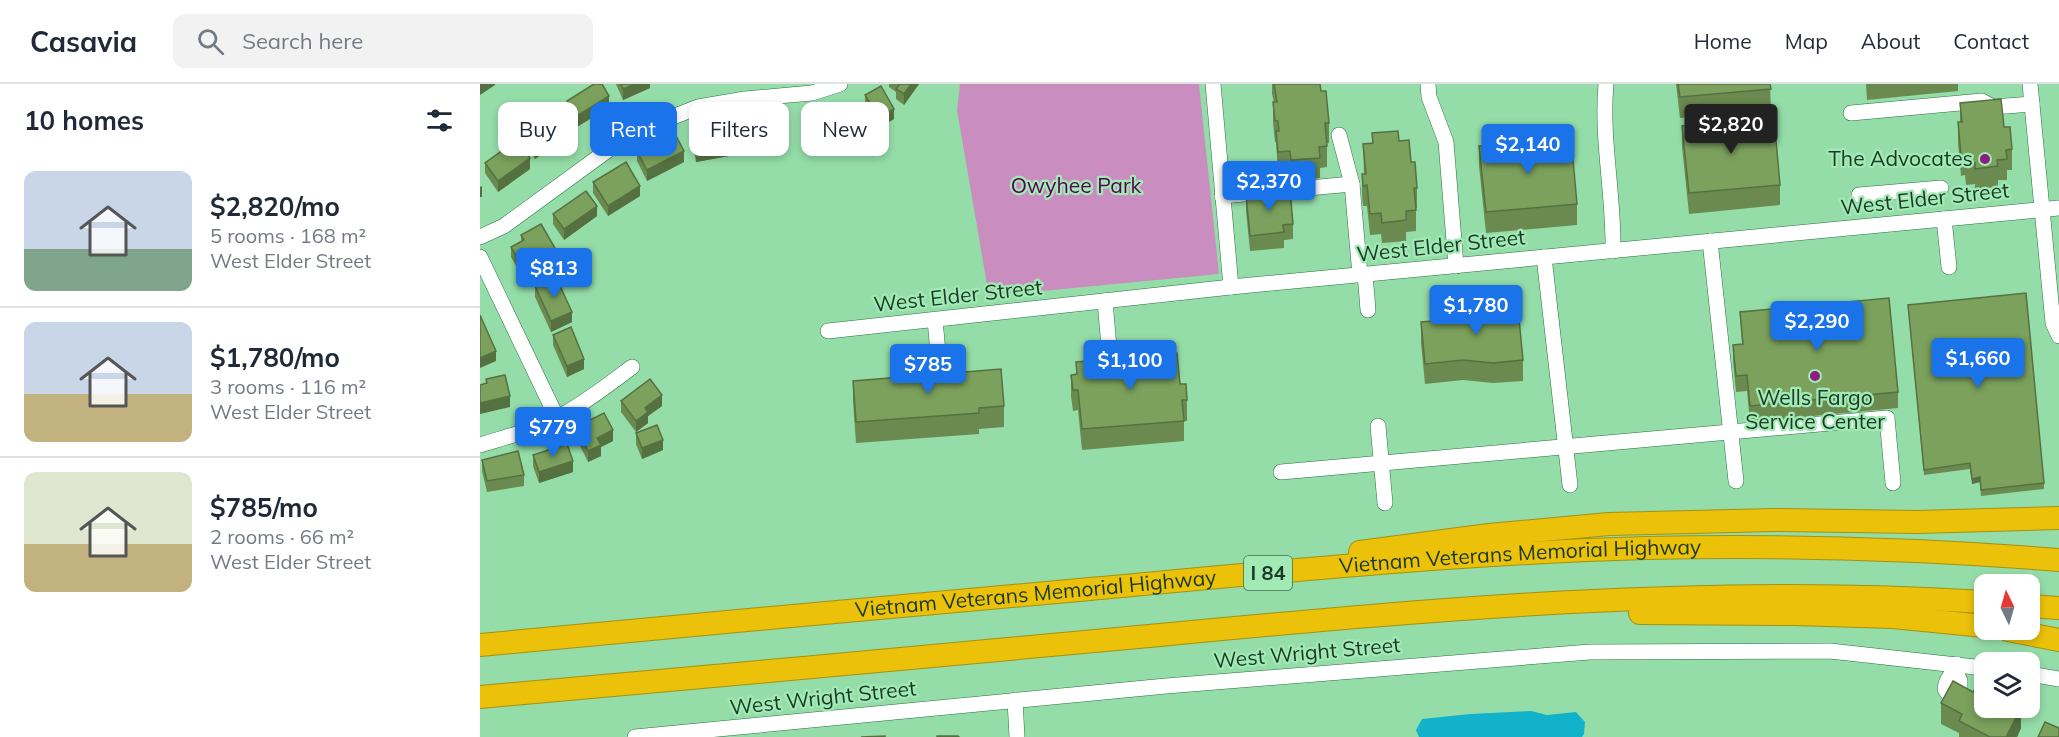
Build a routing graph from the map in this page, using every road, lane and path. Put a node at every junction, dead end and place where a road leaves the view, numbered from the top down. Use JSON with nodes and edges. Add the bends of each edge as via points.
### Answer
{"nodes":[{"id":1,"x":840,"y":84,"type":"edge"},
{"id":2,"x":1213,"y":84,"type":"edge"},
{"id":3,"x":1428,"y":84,"type":"edge"},
{"id":4,"x":1606,"y":84,"type":"edge"},
{"id":5,"x":2030,"y":84,"type":"edge"},
{"id":6,"x":2032,"y":104,"type":"junction"},
{"id":7,"x":1851,"y":113,"type":"dead end"},
{"id":8,"x":1339,"y":135,"type":"dead end"},
{"id":9,"x":1352,"y":184,"type":"junction"},
{"id":10,"x":1941,"y":188,"type":"dead end"},
{"id":11,"x":1222,"y":195,"type":"junction"},
{"id":12,"x":1859,"y":195,"type":"dead end"},
{"id":13,"x":2059,"y":208,"type":"edge"},
{"id":14,"x":2043,"y":209,"type":"junction"},
{"id":15,"x":1944,"y":219,"type":"junction"},
{"id":16,"x":480,"y":237,"type":"edge"},
{"id":17,"x":1710,"y":241,"type":"junction"},
{"id":18,"x":1613,"y":250,"type":"junction"},
{"id":19,"x":480,"y":257,"type":"edge"},
{"id":20,"x":1544,"y":257,"type":"junction"},
{"id":21,"x":1456,"y":266,"type":"junction"},
{"id":22,"x":1949,"y":267,"type":"dead end"},
{"id":23,"x":1362,"y":275,"type":"junction"},
{"id":24,"x":1231,"y":287,"type":"junction"},
{"id":25,"x":1106,"y":301,"type":"junction"},
{"id":26,"x":1368,"y":310,"type":"dead end"},
{"id":27,"x":935,"y":320,"type":"junction"},
{"id":28,"x":2056,"y":329,"type":"edge"},
{"id":29,"x":828,"y":331,"type":"dead end"},
{"id":30,"x":1110,"y":347,"type":"dead end"},
{"id":31,"x":939,"y":363,"type":"dead end"},
{"id":32,"x":632,"y":367,"type":"dead end"},
{"id":33,"x":557,"y":418,"type":"junction"},
{"id":34,"x":1378,"y":426,"type":"dead end"},
{"id":35,"x":1732,"y":432,"type":"junction"},
{"id":36,"x":480,"y":445,"type":"edge"},
{"id":37,"x":1565,"y":447,"type":"junction"},
{"id":38,"x":1382,"y":463,"type":"junction"},
{"id":39,"x":1281,"y":472,"type":"dead end"},
{"id":40,"x":1736,"y":481,"type":"dead end"},
{"id":41,"x":1893,"y":483,"type":"dead end"},
{"id":42,"x":1570,"y":485,"type":"dead end"},
{"id":43,"x":1385,"y":503,"type":"dead end"},
{"id":44,"x":2059,"y":518,"type":"edge"},
{"id":45,"x":2059,"y":560,"type":"edge"},
{"id":46,"x":1202,"y":578,"type":"junction"},
{"id":47,"x":1974,"y":602,"type":"edge"},
{"id":48,"x":2040,"y":607,"type":"edge"},
{"id":49,"x":2059,"y":608,"type":"edge"},
{"id":50,"x":1368,"y":616,"type":"junction"},
{"id":51,"x":1974,"y":625,"type":"edge"},
{"id":52,"x":2040,"y":636,"type":"edge"},
{"id":53,"x":2059,"y":640,"type":"edge"},
{"id":54,"x":480,"y":645,"type":"edge"},
{"id":55,"x":1974,"y":668,"type":"edge"},
{"id":56,"x":2040,"y":676,"type":"edge"},
{"id":57,"x":2059,"y":679,"type":"edge"},
{"id":58,"x":480,"y":697,"type":"edge"},
{"id":59,"x":1015,"y":700,"type":"junction"},
{"id":60,"x":642,"y":737,"type":"edge"},
{"id":61,"x":1017,"y":737,"type":"edge"}],
"edges":[{"from":1,"to":16,"type":"street","via":[[812,93],[698,107],[630,134],[504,226]]},
{"from":2,"to":11,"type":"street"},
{"from":3,"to":21,"type":"street","via":[[1446,142]]},
{"from":4,"to":18,"type":"street","via":[[1604,113]]},
{"from":5,"to":6,"type":"street"},
{"from":6,"to":7,"type":"street","via":[[1993,107],[1982,101]]},
{"from":6,"to":14,"type":"street"},
{"from":8,"to":9,"type":"street"},
{"from":9,"to":11,"type":"street"},
{"from":9,"to":23,"type":"street"},
{"from":10,"to":12,"type":"street"},
{"from":11,"to":24,"type":"street"},
{"from":13,"to":14,"type":"street","name":"West Elder Street"},
{"from":14,"to":15,"type":"street","name":"West Elder Street"},
{"from":14,"to":28,"type":"street"},
{"from":15,"to":17,"type":"street","name":"West Elder Street"},
{"from":15,"to":22,"type":"street"},
{"from":17,"to":18,"type":"street","name":"West Elder Street"},
{"from":17,"to":35,"type":"street"},
{"from":18,"to":20,"type":"street","name":"West Elder Street"},
{"from":19,"to":33,"type":"street"},
{"from":20,"to":21,"type":"street","name":"West Elder Street"},
{"from":20,"to":37,"type":"street"},
{"from":21,"to":23,"type":"street","name":"West Elder Street"},
{"from":23,"to":24,"type":"street","name":"West Elder Street"},
{"from":23,"to":26,"type":"street"},
{"from":24,"to":25,"type":"street","name":"West Elder Street"},
{"from":25,"to":27,"type":"street","name":"West Elder Street"},
{"from":25,"to":30,"type":"street"},
{"from":27,"to":29,"type":"street","name":"West Elder Street"},
{"from":27,"to":31,"type":"street"},
{"from":32,"to":33,"type":"street"},
{"from":33,"to":36,"type":"street"},
{"from":34,"to":38,"type":"street"},
{"from":35,"to":37,"type":"street"},
{"from":35,"to":40,"type":"street"},
{"from":35,"to":41,"type":"street","via":[[1887,418]]},
{"from":37,"to":38,"type":"street"},
{"from":37,"to":42,"type":"street"},
{"from":38,"to":39,"type":"street"},
{"from":38,"to":43,"type":"street"},
{"from":44,"to":46,"type":"highway","via":[[1609,524],[1408,545]]},
{"from":45,"to":46,"type":"highway","name":"Vietnam Veterans Memorial Highway","number":"I 84","via":[[1852,549],[1643,548]]},
{"from":46,"to":54,"type":"highway","name":"Vietnam Veterans Memorial Highway","number":"I 84"},
{"from":47,"to":50,"type":"highway","via":[[1840,596],[1686,597]]},
{"from":48,"to":49,"type":"highway"},
{"from":50,"to":51,"type":"highway","via":[[1794,614],[1893,617]]},
{"from":50,"to":58,"type":"highway"},
{"from":52,"to":53,"type":"highway"},
{"from":55,"to":59,"type":"street","name":"West Wright Street","via":[[1830,651],[1590,652]]},
{"from":56,"to":57,"type":"street"},
{"from":59,"to":60,"type":"street","name":"West Wright Street"},
{"from":59,"to":61,"type":"street"}]}
